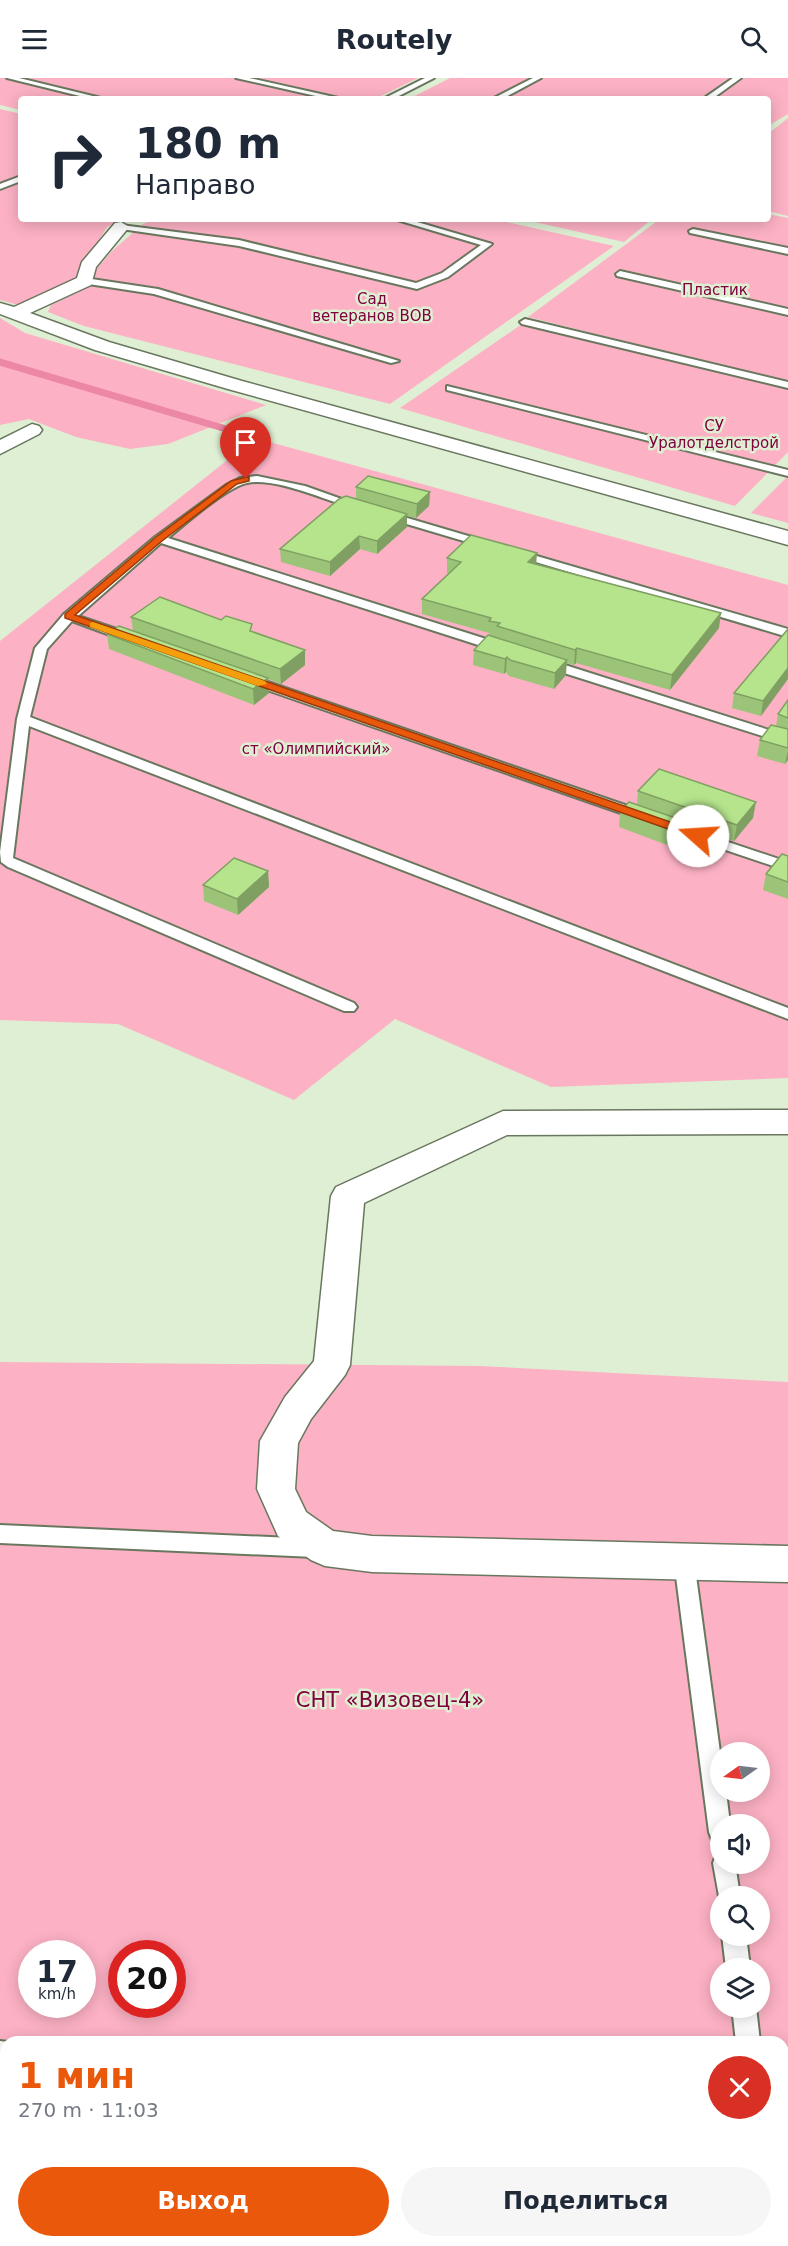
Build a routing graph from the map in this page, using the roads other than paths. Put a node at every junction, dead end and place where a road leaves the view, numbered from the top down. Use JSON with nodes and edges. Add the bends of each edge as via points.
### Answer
{"nodes":[{"id":1,"x":10,"y":78,"type":"edge"},
{"id":2,"x":239,"y":78,"type":"edge"},
{"id":3,"x":431,"y":78,"type":"edge"},
{"id":4,"x":538,"y":78,"type":"edge"},
{"id":5,"x":738,"y":78,"type":"edge"},
{"id":6,"x":88,"y":96,"type":"edge"},
{"id":7,"x":325,"y":96,"type":"edge"},
{"id":8,"x":393,"y":96,"type":"edge"},
{"id":9,"x":502,"y":96,"type":"edge"},
{"id":10,"x":711,"y":96,"type":"edge"},
{"id":11,"x":18,"y":179,"type":"edge"},
{"id":12,"x":0,"y":187,"type":"edge"},
{"id":13,"x":132,"y":222,"type":"edge"},
{"id":14,"x":409,"y":222,"type":"edge"},
{"id":15,"x":121,"y":227,"type":"junction"},
{"id":16,"x":693,"y":231,"type":"dead end"},
{"id":17,"x":788,"y":251,"type":"edge"},
{"id":18,"x":620,"y":274,"type":"dead end"},
{"id":19,"x":85,"y":281,"type":"junction"},
{"id":20,"x":8,"y":310,"type":"edge"},
{"id":21,"x":788,"y":312,"type":"edge"},
{"id":22,"x":525,"y":322,"type":"dead end"},
{"id":23,"x":394,"y":361,"type":"dead end"},
{"id":24,"x":788,"y":385,"type":"edge"},
{"id":25,"x":450,"y":388,"type":"dead end"},
{"id":26,"x":32,"y":430,"type":"dead end"},
{"id":27,"x":0,"y":448,"type":"edge"},
{"id":28,"x":788,"y":473,"type":"edge"},
{"id":29,"x":788,"y":538,"type":"edge"},
{"id":30,"x":159,"y":539,"type":"junction"},
{"id":31,"x":68,"y":616,"type":"junction"},
{"id":32,"x":788,"y":633,"type":"edge"},
{"id":33,"x":147,"y":644,"type":"edge"},
{"id":34,"x":237,"y":675,"type":"edge"},
{"id":35,"x":23,"y":719,"type":"junction"},
{"id":36,"x":788,"y":740,"type":"edge"},
{"id":37,"x":653,"y":820,"type":"edge"},
{"id":38,"x":698,"y":836,"type":"edge"},
{"id":39,"x":788,"y":867,"type":"edge"},
{"id":40,"x":349,"y":1007,"type":"dead end"},
{"id":41,"x":788,"y":1014,"type":"edge"},
{"id":42,"x":788,"y":1122,"type":"edge"},
{"id":43,"x":0,"y":1534,"type":"edge"},
{"id":44,"x":325,"y":1548,"type":"junction"},
{"id":45,"x":684,"y":1561,"type":"junction"},
{"id":46,"x":788,"y":1564,"type":"edge"},
{"id":47,"x":718,"y":1814,"type":"edge"},
{"id":48,"x":745,"y":2018,"type":"edge"},
{"id":49,"x":747,"y":2036,"type":"edge"}],
"edges":[{"from":1,"to":6,"type":"lane"},
{"from":2,"to":7,"type":"lane"},
{"from":3,"to":8,"type":"lane"},
{"from":4,"to":9,"type":"lane"},
{"from":5,"to":10,"type":"lane"},
{"from":11,"to":12,"type":"lane"},
{"from":13,"to":15,"type":"lane"},
{"from":14,"to":15,"type":"lane","via":[[488,244],[445,275],[417,286],[239,243]]},
{"from":15,"to":19,"type":"street","via":[[88,266]]},
{"from":16,"to":17,"type":"lane"},
{"from":18,"to":21,"type":"lane"},
{"from":19,"to":20,"type":"street"},
{"from":19,"to":23,"type":"lane","via":[[154,291]]},
{"from":20,"to":29,"type":"street","via":[[102,345],[235,385]]},
{"from":22,"to":24,"type":"lane"},
{"from":25,"to":28,"type":"lane"},
{"from":26,"to":27,"type":"street"},
{"from":30,"to":31,"type":"lane"},
{"from":30,"to":32,"type":"lane","via":[[234,482],[263,479]]},
{"from":30,"to":36,"type":"lane"},
{"from":31,"to":33,"type":"lane"},
{"from":31,"to":35,"type":"lane","via":[[41,647]]},
{"from":34,"to":37,"type":"lane"},
{"from":35,"to":40,"type":"lane","via":[[6,859]]},
{"from":35,"to":41,"type":"lane"},
{"from":38,"to":39,"type":"lane"},
{"from":42,"to":44,"type":"street","via":[[503,1123],[348,1196],[332,1365],[298,1408],[279,1441],[276,1489],[292,1524]]},
{"from":43,"to":44,"type":"lane"},
{"from":44,"to":45,"type":"street","via":[[372,1554]]},
{"from":45,"to":46,"type":"street"},
{"from":45,"to":47,"type":"lane"},
{"from":48,"to":49,"type":"lane"}]}
